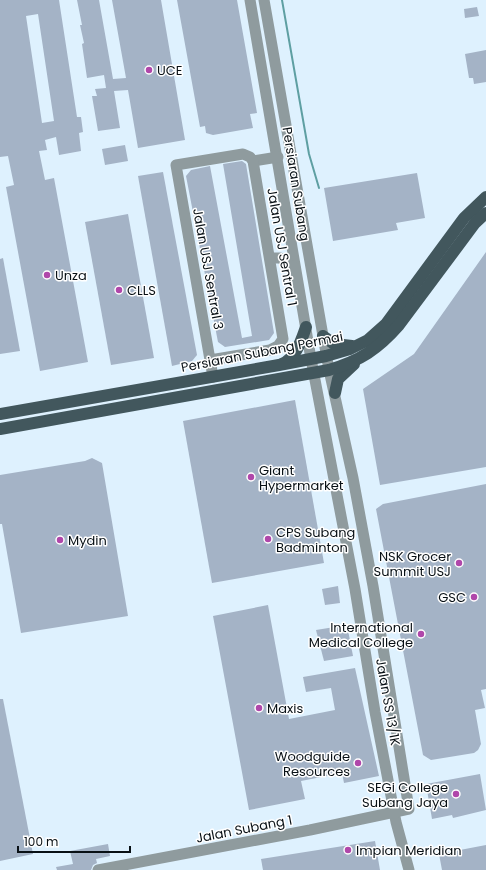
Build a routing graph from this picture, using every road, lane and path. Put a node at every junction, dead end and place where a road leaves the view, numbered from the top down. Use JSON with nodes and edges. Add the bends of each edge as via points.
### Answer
{"nodes":[{"id":1,"x":250,"y":0,"type":"edge"},
{"id":2,"x":264,"y":0,"type":"edge"},
{"id":3,"x":278,"y":157,"type":"junction"},
{"id":4,"x":253,"y":161,"type":"junction"},
{"id":5,"x":486,"y":197,"type":"edge"},
{"id":6,"x":486,"y":213,"type":"edge"},
{"id":7,"x":291,"y":243,"type":"junction"},
{"id":8,"x":270,"y":258,"type":"junction"},
{"id":9,"x":295,"y":268,"type":"junction"},
{"id":10,"x":306,"y":327,"type":"junction"},
{"id":11,"x":322,"y":336,"type":"junction"},
{"id":12,"x":356,"y":346,"type":"junction"},
{"id":13,"x":326,"y":356,"type":"junction"},
{"id":14,"x":311,"y":359,"type":"junction"},
{"id":15,"x":359,"y":359,"type":"junction"},
{"id":16,"x":210,"y":360,"type":"junction"},
{"id":17,"x":279,"y":365,"type":"junction"},
{"id":18,"x":329,"y":370,"type":"junction"},
{"id":19,"x":314,"y":372,"type":"junction"},
{"id":20,"x":213,"y":377,"type":"junction"},
{"id":21,"x":335,"y":393,"type":"junction"},
{"id":22,"x":0,"y":414,"type":"edge"},
{"id":23,"x":0,"y":429,"type":"edge"},
{"id":24,"x":392,"y":709,"type":"junction"},
{"id":25,"x":375,"y":712,"type":"junction"},
{"id":26,"x":409,"y":809,"type":"joint"},
{"id":27,"x":394,"y":812,"type":"junction"},
{"id":28,"x":98,"y":870,"type":"edge"},
{"id":29,"x":409,"y":870,"type":"edge"}],
"edges":[{"from":1,"to":3,"type":"street","name":"Persiaran Subang"},
{"from":2,"to":11,"type":"street","name":"Persiaran Subang"},
{"from":3,"to":4,"type":"street"},
{"from":3,"to":7,"type":"street","name":"Persiaran Subang"},
{"from":4,"to":8,"type":"street","name":"Jalan USJ Sentral 1"},
{"from":4,"to":16,"type":"street","name":"Jalan USJ Sentral 3","via":[[242,154],[176,165]]},
{"from":5,"to":12,"type":"main road","name":"Persiaran Subang Permai","via":[[464,218],[386,324]]},
{"from":6,"to":15,"type":"main road","via":[[475,223],[395,330],[386,340]]},
{"from":7,"to":8,"type":"street"},
{"from":7,"to":9,"type":"street","name":"Persiaran Subang"},
{"from":8,"to":9,"type":"street","via":[[280,258]]},
{"from":8,"to":16,"type":"street","name":"Jalan USJ Sentral 1","via":[[283,332],[281,343],[270,350]]},
{"from":9,"to":10,"type":"street","name":"Persiaran Subang"},
{"from":10,"to":14,"type":"street","name":"Persiaran Subang"},
{"from":10,"to":17,"type":"main road","via":[[292,357]]},
{"from":11,"to":12,"type":"main road","via":[[334,344]]},
{"from":11,"to":13,"type":"street","name":"Persiaran Subang"},
{"from":12,"to":13,"type":"main road","name":"Persiaran Subang Permai"},
{"from":13,"to":14,"type":"main road","name":"Persiaran Subang Permai"},
{"from":13,"to":18,"type":"street","name":"Persiaran Subang"},
{"from":14,"to":17,"type":"main road","name":"Persiaran Subang Permai"},
{"from":14,"to":19,"type":"street","name":"Persiaran Subang"},
{"from":15,"to":18,"type":"main road"},
{"from":15,"to":21,"type":"main road","via":[[338,379]]},
{"from":16,"to":20,"type":"street","name":"Jalan USJ Sentral 3"},
{"from":17,"to":20,"type":"main road","name":"Persiaran Subang Permai"},
{"from":18,"to":19,"type":"main road"},
{"from":18,"to":21,"type":"street","name":"Jalan SS 13/1K"},
{"from":19,"to":23,"type":"main road"},
{"from":19,"to":25,"type":"street","name":"Jalan SS 13/1K","via":[[355,589]]},
{"from":20,"to":22,"type":"main road","name":"Persiaran Subang Permai"},
{"from":21,"to":24,"type":"street","name":"Jalan SS 13/1K","via":[[373,586]]},
{"from":24,"to":25,"type":"street"},
{"from":24,"to":26,"type":"street","name":"Jalan SS 13/1K"},
{"from":25,"to":27,"type":"street","name":"Jalan SS 13/1K"},
{"from":26,"to":27,"type":"street","name":"Jalan Subang 1"},
{"from":27,"to":28,"type":"street","name":"Jalan Subang 1"},
{"from":27,"to":29,"type":"street","name":"Jalan SS 13/1K"}]}
